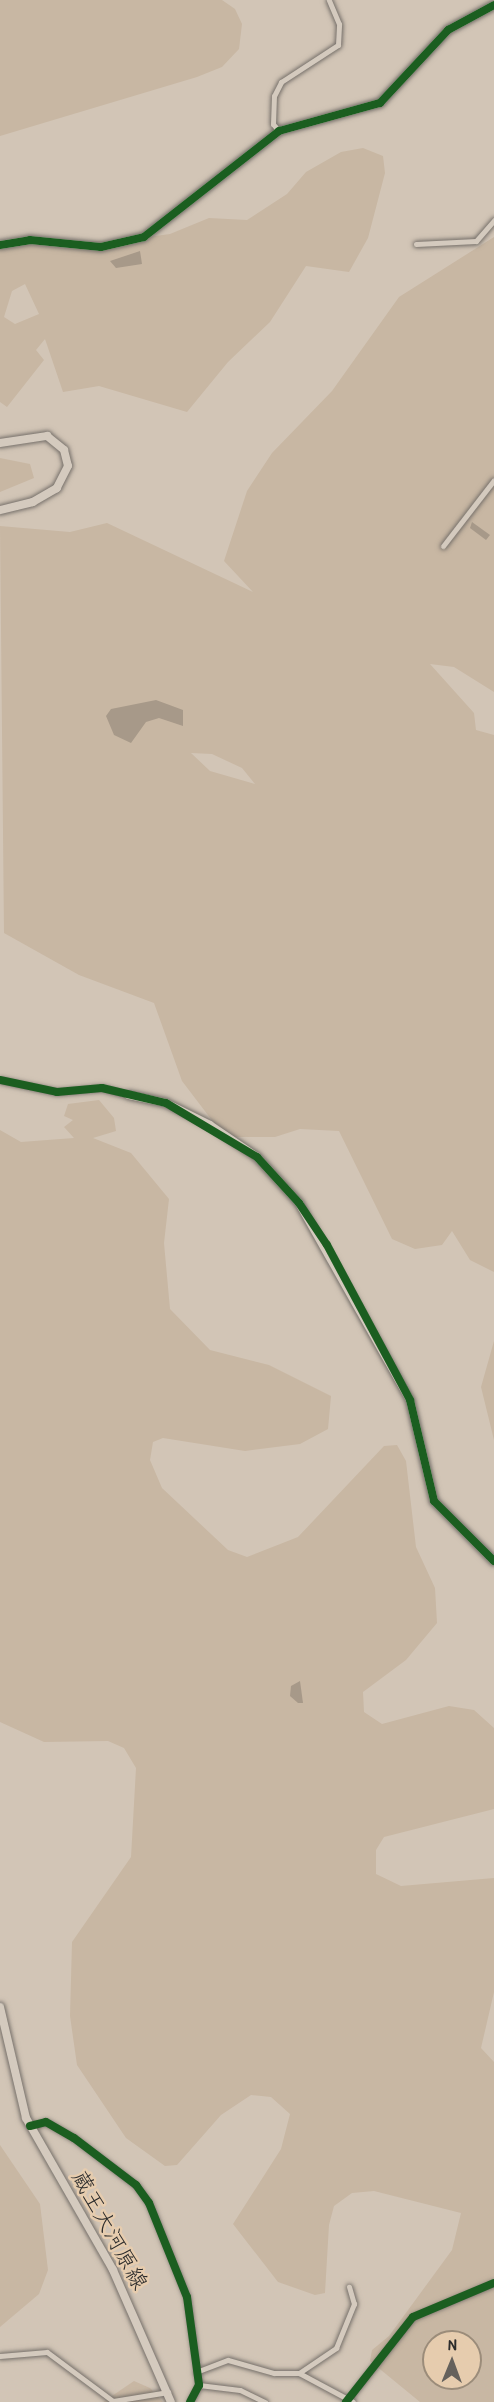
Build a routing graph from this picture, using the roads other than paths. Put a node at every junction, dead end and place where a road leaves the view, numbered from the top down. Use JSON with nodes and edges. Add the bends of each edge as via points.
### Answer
{"nodes":[{"id":1,"x":329,"y":0,"type":"edge"},
{"id":2,"x":494,"y":5,"type":"edge"},
{"id":3,"x":279,"y":131,"type":"junction"},
{"id":4,"x":494,"y":220,"type":"edge"},
{"id":5,"x":416,"y":244,"type":"dead end"},
{"id":6,"x":0,"y":245,"type":"edge"},
{"id":7,"x":0,"y":443,"type":"edge"},
{"id":8,"x":494,"y":480,"type":"edge"},
{"id":9,"x":0,"y":510,"type":"edge"},
{"id":10,"x":443,"y":546,"type":"dead end"},
{"id":11,"x":0,"y":1080,"type":"edge"},
{"id":12,"x":129,"y":1095,"type":"joint"},
{"id":13,"x":494,"y":1561,"type":"edge"},
{"id":14,"x":0,"y":2007,"type":"edge"},
{"id":15,"x":30,"y":2126,"type":"junction"},
{"id":16,"x":494,"y":2283,"type":"edge"},
{"id":17,"x":349,"y":2287,"type":"dead end"},
{"id":18,"x":0,"y":2356,"type":"edge"},
{"id":19,"x":196,"y":2372,"type":"junction"},
{"id":20,"x":299,"y":2373,"type":"junction"},
{"id":21,"x":198,"y":2390,"type":"junction"},
{"id":22,"x":168,"y":2392,"type":"junction"},
{"id":23,"x":349,"y":2401,"type":"edge"},
{"id":24,"x":171,"y":2402,"type":"edge"},
{"id":25,"x":190,"y":2402,"type":"edge"},
{"id":26,"x":265,"y":2402,"type":"edge"}],
"edges":[{"from":1,"to":3,"type":"street","via":[[339,24],[338,45],[281,82],[274,96],[273,124]]},
{"from":2,"to":3,"type":"street","via":[[448,30],[380,103]]},
{"from":3,"to":6,"type":"street","via":[[144,237],[101,247],[30,240]]},
{"from":4,"to":5,"type":"street","via":[[476,241]]},
{"from":7,"to":9,"type":"street","via":[[46,436],[64,450],[68,466],[57,488],[33,502]]},
{"from":8,"to":10,"type":"street"},
{"from":11,"to":12,"type":"street","via":[[57,1092],[102,1088]]},
{"from":12,"to":13,"type":"street","via":[[166,1103],[210,1125],[257,1157],[299,1203],[410,1400],[434,1501]]},
{"from":14,"to":15,"type":"street","name":"蔵王大河原線"},
{"from":15,"to":19,"type":"street","via":[[46,2122],[74,2138],[144,2194],[187,2297]]},
{"from":15,"to":22,"type":"street","name":"蔵王大河原線","via":[[113,2270]]},
{"from":16,"to":23,"type":"street","via":[[413,2317]]},
{"from":17,"to":20,"type":"street","via":[[354,2304],[336,2348]]},
{"from":18,"to":22,"type":"street","via":[[48,2352],[113,2401]]},
{"from":19,"to":20,"type":"street","via":[[228,2360],[273,2373]]},
{"from":19,"to":21,"type":"street"},
{"from":20,"to":23,"type":"street"},
{"from":21,"to":25,"type":"street"},
{"from":21,"to":26,"type":"street","via":[[240,2390]]},
{"from":22,"to":24,"type":"street","name":"蔵王大河原線"}]}
